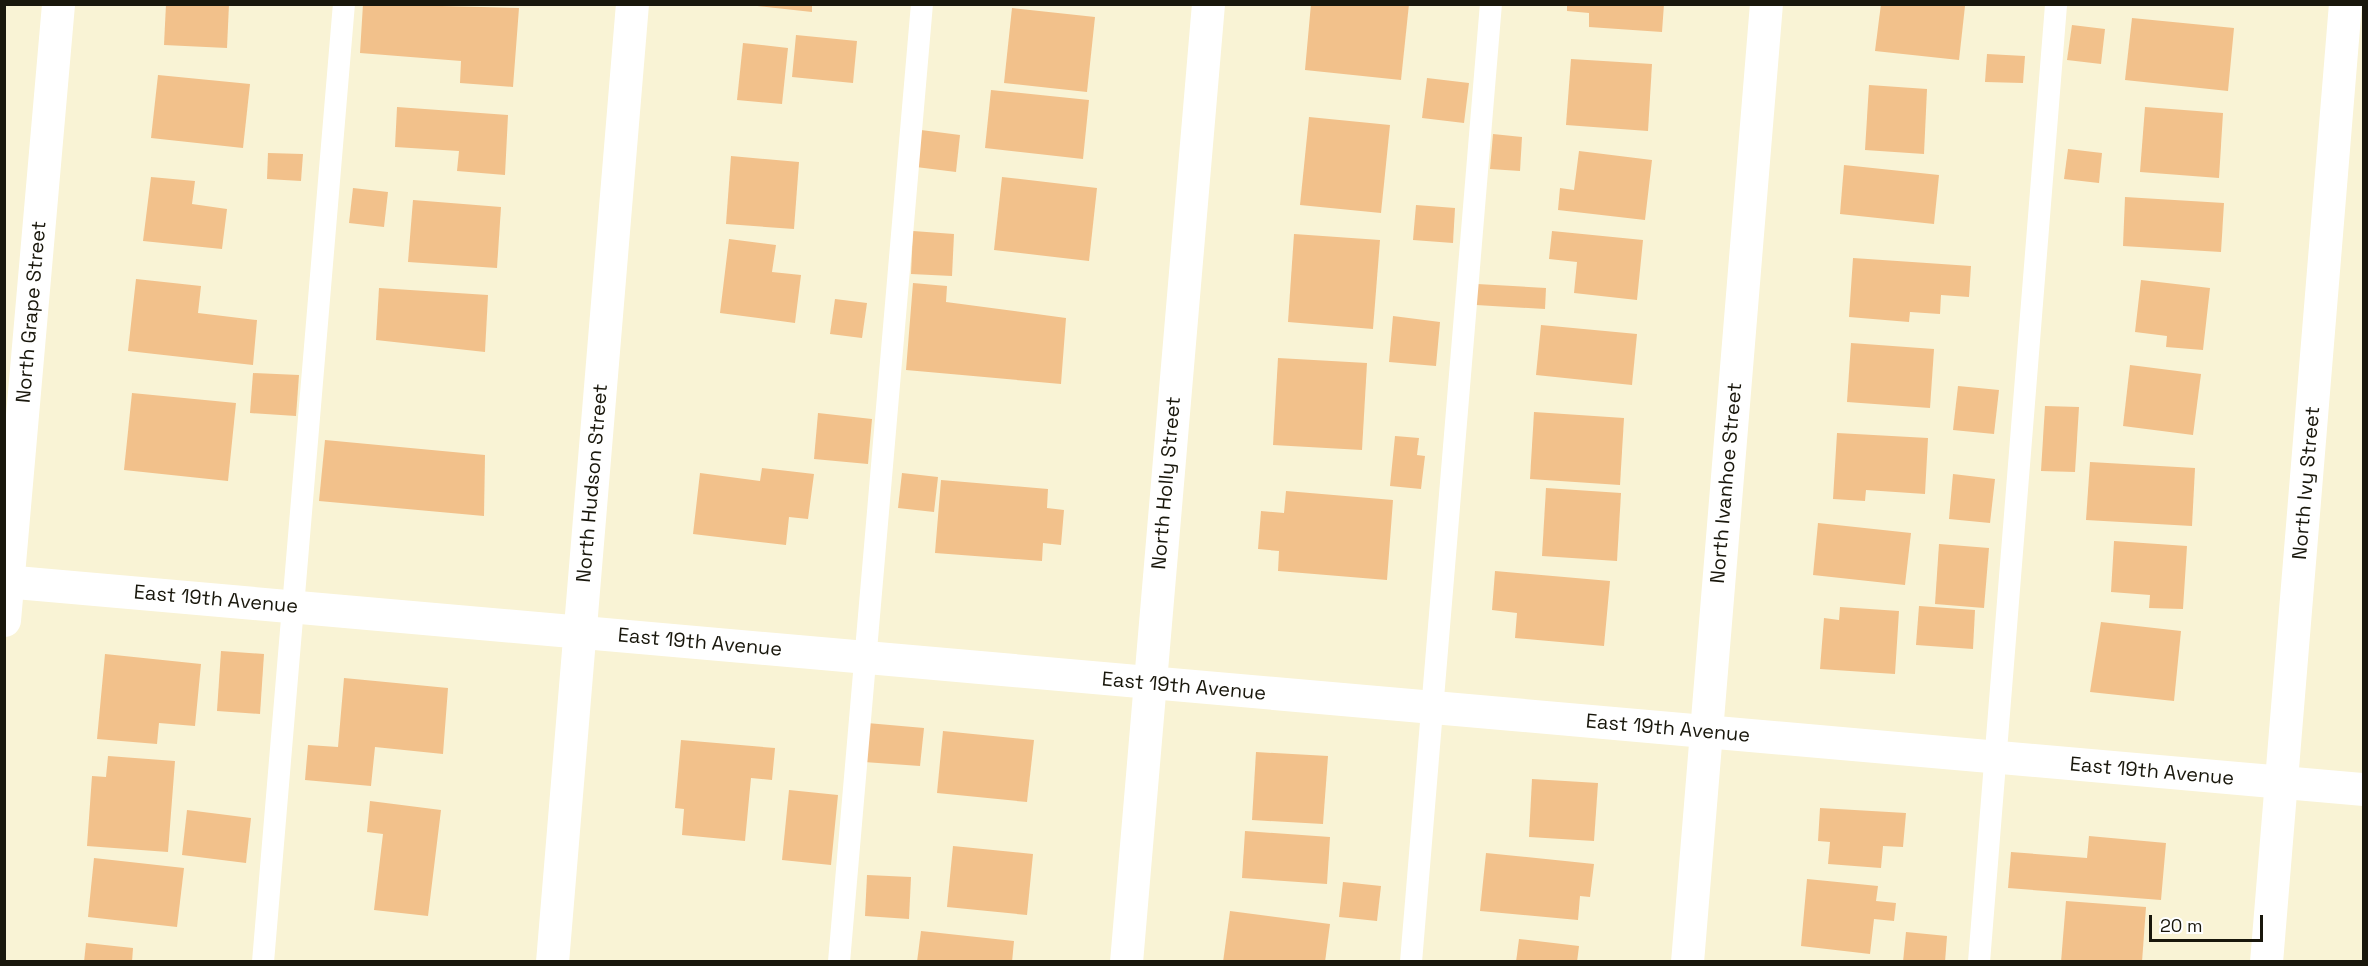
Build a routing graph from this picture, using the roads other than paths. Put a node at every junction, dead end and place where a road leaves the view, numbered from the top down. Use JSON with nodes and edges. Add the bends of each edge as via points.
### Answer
{"nodes":[{"id":1,"x":58,"y":4,"type":"edge"},
{"id":2,"x":344,"y":4,"type":"edge"},
{"id":3,"x":632,"y":4,"type":"edge"},
{"id":4,"x":922,"y":4,"type":"edge"},
{"id":5,"x":1208,"y":4,"type":"edge"},
{"id":6,"x":1491,"y":4,"type":"edge"},
{"id":7,"x":1766,"y":4,"type":"edge"},
{"id":8,"x":2056,"y":4,"type":"edge"},
{"id":9,"x":2346,"y":4,"type":"edge"},
{"id":10,"x":6,"y":581,"type":"edge"},
{"id":11,"x":294,"y":606,"type":"junction"},
{"id":12,"x":4,"y":620,"type":"edge"},
{"id":13,"x":580,"y":631,"type":"junction"},
{"id":14,"x":866,"y":658,"type":"junction"},
{"id":15,"x":1148,"y":683,"type":"junction"},
{"id":16,"x":1433,"y":709,"type":"junction"},
{"id":17,"x":1706,"y":730,"type":"junction"},
{"id":18,"x":1995,"y":758,"type":"junction"},
{"id":19,"x":2282,"y":782,"type":"junction"},
{"id":20,"x":2364,"y":789,"type":"edge"},
{"id":21,"x":263,"y":962,"type":"edge"},
{"id":22,"x":552,"y":962,"type":"edge"},
{"id":23,"x":839,"y":962,"type":"edge"},
{"id":24,"x":1126,"y":962,"type":"edge"},
{"id":25,"x":1411,"y":962,"type":"edge"},
{"id":26,"x":1687,"y":962,"type":"edge"},
{"id":27,"x":1978,"y":962,"type":"edge"},
{"id":28,"x":2266,"y":962,"type":"edge"}],
"edges":[{"from":1,"to":10,"type":"street","name":"North Grape Street"},
{"from":2,"to":11,"type":"lane"},
{"from":3,"to":13,"type":"street","name":"North Hudson Street"},
{"from":4,"to":14,"type":"lane"},
{"from":5,"to":15,"type":"street","name":"North Holly Street"},
{"from":6,"to":16,"type":"lane"},
{"from":7,"to":17,"type":"street","name":"North Ivanhoe Street"},
{"from":8,"to":18,"type":"lane"},
{"from":9,"to":19,"type":"street","name":"North Ivy Street"},
{"from":10,"to":11,"type":"street","name":"East 19th Avenue"},
{"from":10,"to":12,"type":"street","name":"North Grape Street"},
{"from":11,"to":13,"type":"street","name":"East 19th Avenue"},
{"from":11,"to":21,"type":"lane"},
{"from":13,"to":14,"type":"street","name":"East 19th Avenue"},
{"from":13,"to":22,"type":"street","name":"North Hudson Street"},
{"from":14,"to":15,"type":"street","name":"East 19th Avenue"},
{"from":14,"to":23,"type":"lane"},
{"from":15,"to":16,"type":"street","name":"East 19th Avenue"},
{"from":15,"to":24,"type":"street","name":"North Holly Street"},
{"from":16,"to":17,"type":"street","name":"East 19th Avenue"},
{"from":16,"to":25,"type":"lane"},
{"from":17,"to":18,"type":"street","name":"East 19th Avenue"},
{"from":17,"to":26,"type":"street","name":"North Ivanhoe Street"},
{"from":18,"to":19,"type":"street","name":"East 19th Avenue"},
{"from":18,"to":27,"type":"lane"},
{"from":19,"to":20,"type":"street","name":"East 19th Avenue"},
{"from":19,"to":28,"type":"street","name":"North Ivy Street"}]}
